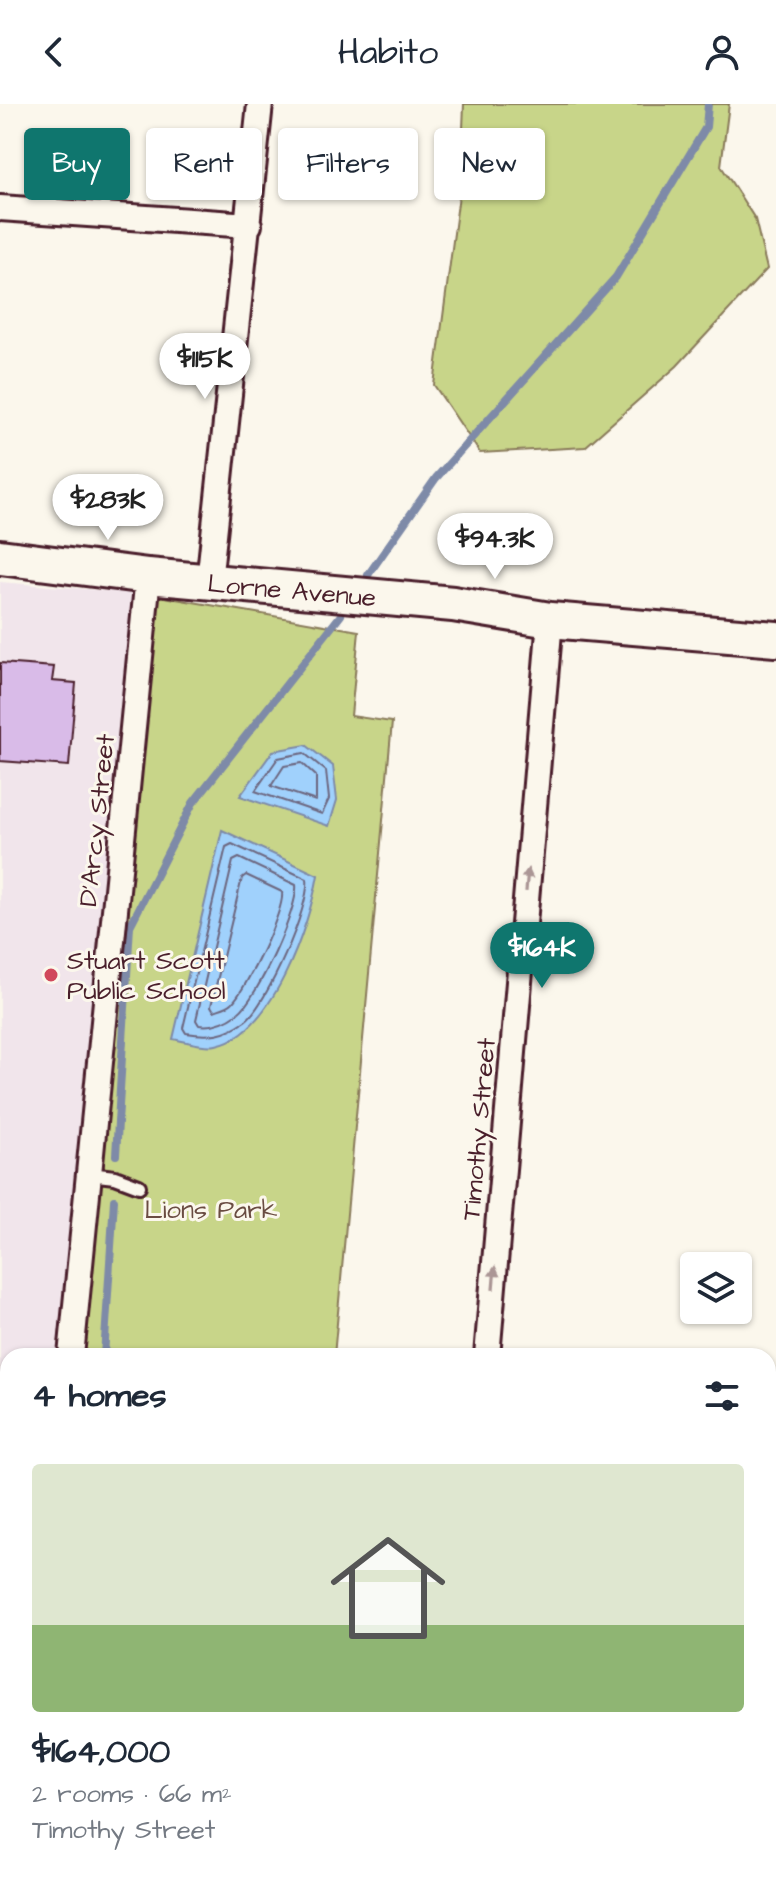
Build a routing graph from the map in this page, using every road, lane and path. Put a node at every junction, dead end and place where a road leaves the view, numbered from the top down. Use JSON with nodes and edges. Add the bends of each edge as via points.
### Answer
{"nodes":[{"id":1,"x":260,"y":104,"type":"edge"},
{"id":2,"x":0,"y":208,"type":"edge"},
{"id":3,"x":249,"y":225,"type":"junction"},
{"id":4,"x":0,"y":557,"type":"edge"},
{"id":5,"x":148,"y":576,"type":"junction"},
{"id":6,"x":209,"y":582,"type":"junction"},
{"id":7,"x":550,"y":620,"type":"junction"},
{"id":8,"x":776,"y":639,"type":"edge"},
{"id":9,"x":89,"y":1174,"type":"junction"},
{"id":10,"x":139,"y":1186,"type":"dead end"},
{"id":11,"x":72,"y":1348,"type":"edge"},
{"id":12,"x":488,"y":1348,"type":"edge"}],
"edges":[{"from":1,"to":3,"type":"street"},
{"from":2,"to":3,"type":"street"},
{"from":3,"to":6,"type":"street"},
{"from":4,"to":5,"type":"main road","name":"Lorne Avenue"},
{"from":5,"to":6,"type":"main road","name":"Lorne Avenue"},
{"from":5,"to":9,"type":"street","name":"D'Arcy Street"},
{"from":6,"to":7,"type":"main road","name":"Lorne Avenue","via":[[453,604]]},
{"from":7,"to":8,"type":"main road","name":"Lorne Avenue"},
{"from":12,"to":7,"type":"street","name":"Timothy Street","one_way":true},
{"from":9,"to":10,"type":"lane"},
{"from":9,"to":11,"type":"street","name":"D'Arcy Street"}]}
